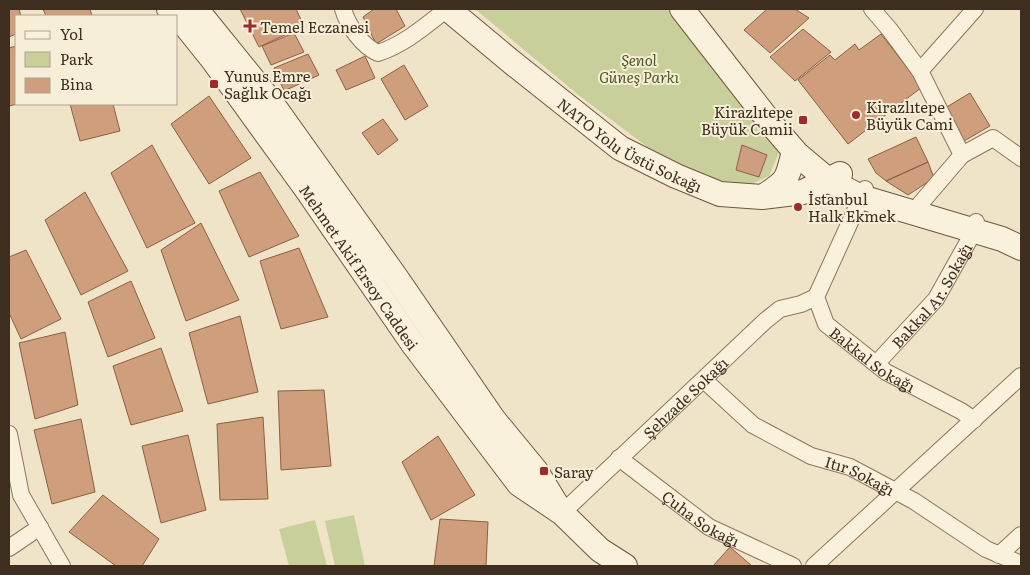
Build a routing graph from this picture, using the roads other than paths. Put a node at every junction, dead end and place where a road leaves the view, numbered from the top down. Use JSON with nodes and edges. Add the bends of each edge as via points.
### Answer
{"nodes":[{"id":1,"x":343,"y":9,"type":"edge"},
{"id":2,"x":447,"y":9,"type":"edge"},
{"id":3,"x":682,"y":9,"type":"edge"},
{"id":4,"x":696,"y":9,"type":"edge"},
{"id":5,"x":872,"y":9,"type":"edge"},
{"id":6,"x":975,"y":9,"type":"edge"},
{"id":7,"x":184,"y":12,"type":"edge"},
{"id":8,"x":920,"y":71,"type":"junction"},
{"id":9,"x":794,"y":151,"type":"junction"},
{"id":10,"x":962,"y":155,"type":"junction"},
{"id":11,"x":1021,"y":158,"type":"edge"},
{"id":12,"x":834,"y":177,"type":"junction"},
{"id":13,"x":864,"y":192,"type":"junction"},
{"id":14,"x":762,"y":197,"type":"junction"},
{"id":15,"x":920,"y":204,"type":"junction"},
{"id":16,"x":974,"y":225,"type":"junction"},
{"id":17,"x":1021,"y":234,"type":"edge"},
{"id":18,"x":1021,"y":248,"type":"edge"},
{"id":19,"x":816,"y":297,"type":"junction"},
{"id":20,"x":876,"y":364,"type":"junction"},
{"id":21,"x":1021,"y":376,"type":"edge"},
{"id":22,"x":704,"y":380,"type":"junction"},
{"id":23,"x":974,"y":420,"type":"junction"},
{"id":24,"x":9,"y":434,"type":"edge"},
{"id":25,"x":619,"y":458,"type":"junction"},
{"id":26,"x":13,"y":474,"type":"edge"},
{"id":27,"x":896,"y":492,"type":"junction"},
{"id":28,"x":562,"y":513,"type":"junction"},
{"id":29,"x":40,"y":527,"type":"junction"},
{"id":30,"x":1021,"y":536,"type":"edge"},
{"id":31,"x":9,"y":548,"type":"edge"},
{"id":32,"x":999,"y":555,"type":"junction"},
{"id":33,"x":604,"y":558,"type":"edge"},
{"id":34,"x":1021,"y":564,"type":"edge"},
{"id":35,"x":62,"y":566,"type":"edge"},
{"id":36,"x":625,"y":566,"type":"edge"},
{"id":37,"x":792,"y":566,"type":"edge"},
{"id":38,"x":814,"y":566,"type":"edge"}],
"edges":[{"from":1,"to":2,"type":"street","via":[[364,44],[378,53],[412,37]]},
{"from":2,"to":14,"type":"street","name":"NATO Yolu Üstü Sokağı","via":[[620,148],[720,194]]},
{"from":3,"to":9,"type":"street"},
{"from":4,"to":12,"type":"street","via":[[791,130]]},
{"from":5,"to":8,"type":"street"},
{"from":6,"to":8,"type":"street"},
{"from":7,"to":28,"type":"street","name":"Mehmet Akif Ersoy Caddesi","via":[[213,60],[413,344],[519,484]]},
{"from":8,"to":10,"type":"street"},
{"from":9,"to":12,"type":"street"},
{"from":9,"to":14,"type":"street","via":[[788,178]]},
{"from":10,"to":11,"type":"street","via":[[993,138]]},
{"from":10,"to":15,"type":"street"},
{"from":12,"to":13,"type":"street"},
{"from":12,"to":14,"type":"street","name":"NATO Yolu Üstü Sokağı","via":[[803,192]]},
{"from":13,"to":15,"type":"street"},
{"from":13,"to":16,"type":"street"},
{"from":13,"to":19,"type":"street"},
{"from":15,"to":16,"type":"street"},
{"from":16,"to":17,"type":"street"},
{"from":16,"to":18,"type":"street"},
{"from":16,"to":20,"type":"street","name":"Bakkal Ar. Sokağı","via":[[936,299]]},
{"from":19,"to":20,"type":"street","name":"Bakkal Sokağı","via":[[826,324]]},
{"from":19,"to":22,"type":"street","name":"Şehzade Sokağı","via":[[780,309]]},
{"from":20,"to":23,"type":"street","name":"Bakkal Sokağı"},
{"from":21,"to":23,"type":"street"},
{"from":22,"to":25,"type":"street","name":"Şehzade Sokağı"},
{"from":22,"to":27,"type":"street","name":"Itır Sokağı","via":[[753,426],[811,456],[850,467]]},
{"from":23,"to":27,"type":"street"},
{"from":24,"to":26,"type":"street"},
{"from":25,"to":28,"type":"street","name":"Şehzade Sokağı"},
{"from":25,"to":37,"type":"street","name":"Çuha Sokağı","via":[[709,527]]},
{"from":26,"to":29,"type":"street"},
{"from":27,"to":32,"type":"street","name":"Itır Sokağı"},
{"from":27,"to":38,"type":"street"},
{"from":28,"to":33,"type":"street","name":"Mehmet Akif Ersoy Caddesi"},
{"from":29,"to":31,"type":"street"},
{"from":29,"to":35,"type":"street"},
{"from":30,"to":32,"type":"street"},
{"from":32,"to":34,"type":"street","name":"Itır Sokağı"},
{"from":33,"to":36,"type":"street","name":"Mehmet Akif Ersoy Caddesi"}]}
